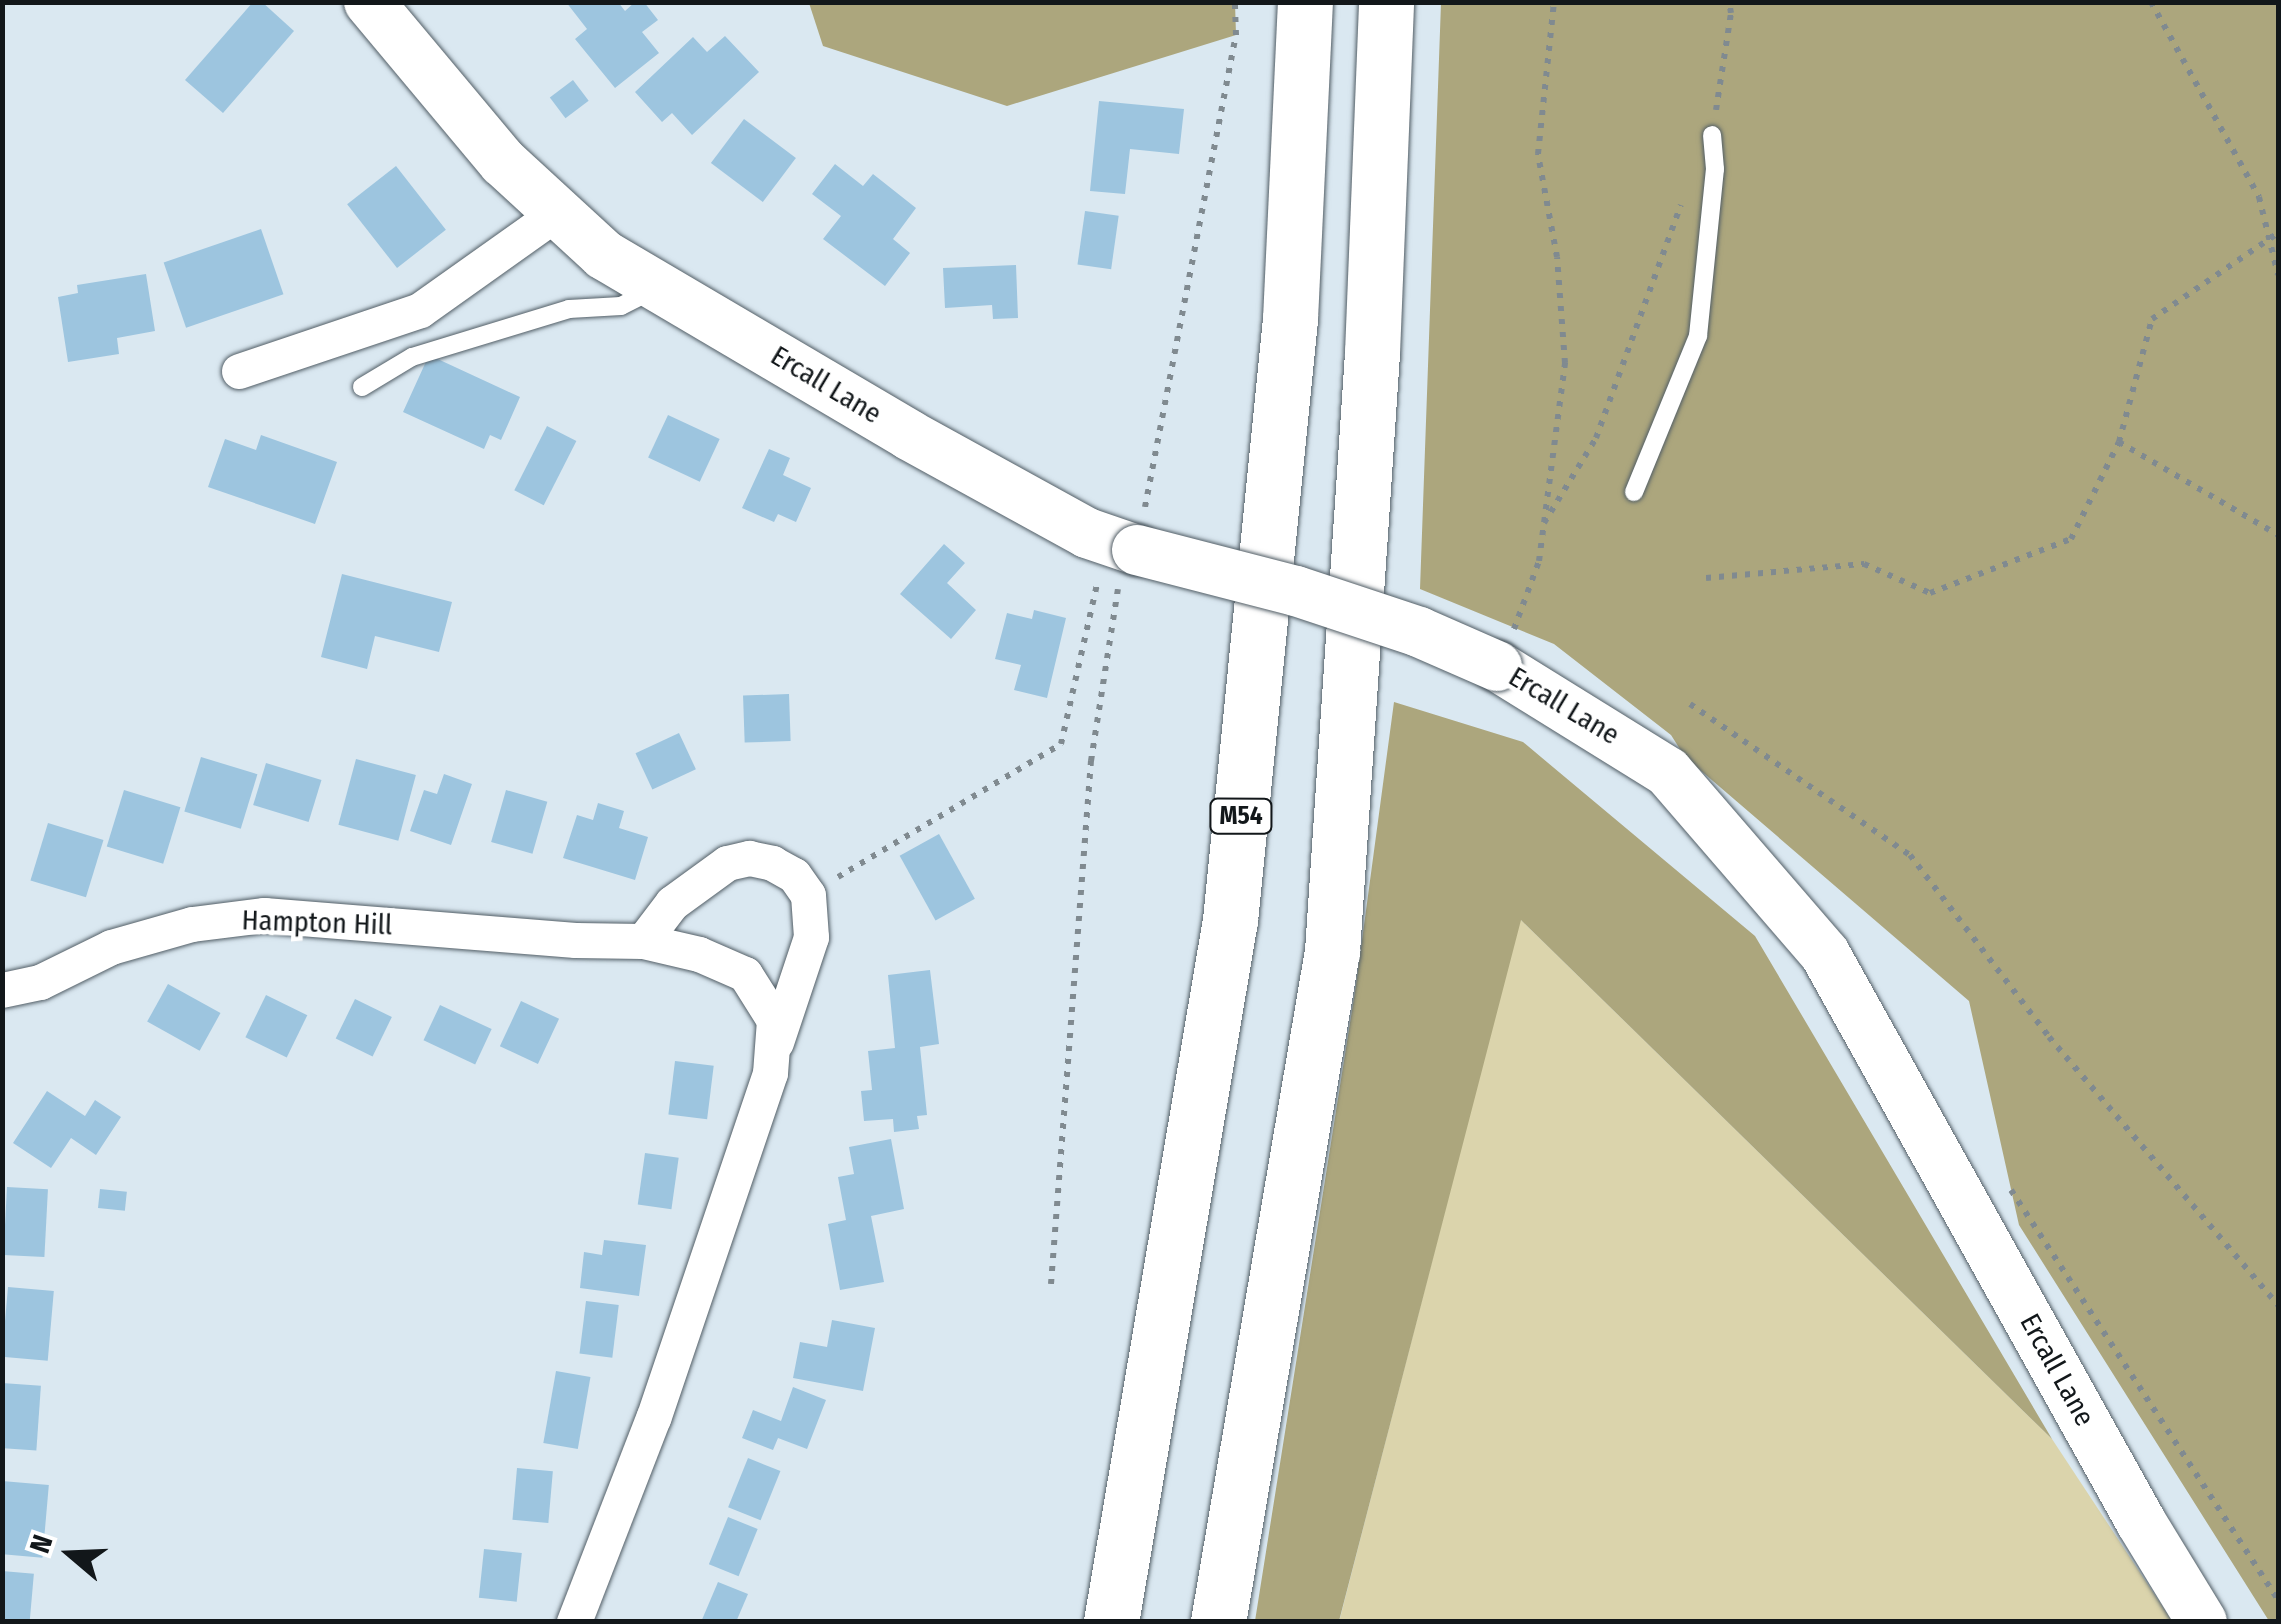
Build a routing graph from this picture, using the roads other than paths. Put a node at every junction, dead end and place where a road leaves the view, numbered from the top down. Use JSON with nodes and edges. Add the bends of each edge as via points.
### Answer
{"nodes":[{"id":1,"x":369,"y":2,"type":"edge"},
{"id":2,"x":1305,"y":2,"type":"edge"},
{"id":3,"x":1386,"y":2,"type":"edge"},
{"id":4,"x":1712,"y":135,"type":"road end"},
{"id":5,"x":558,"y":212,"type":"junction"},
{"id":6,"x":658,"y":287,"type":"junction"},
{"id":7,"x":239,"y":371,"type":"dead end"},
{"id":8,"x":362,"y":387,"type":"dead end"},
{"id":9,"x":1634,"y":492,"type":"dead end"},
{"id":10,"x":642,"y":940,"type":"junction"},
{"id":11,"x":2,"y":990,"type":"edge"},
{"id":12,"x":774,"y":1048,"type":"junction"},
{"id":13,"x":574,"y":1622,"type":"edge"},
{"id":14,"x":1111,"y":1622,"type":"edge"},
{"id":15,"x":1218,"y":1622,"type":"edge"},
{"id":16,"x":2202,"y":1622,"type":"edge"}],
"edges":[{"from":1,"to":5,"type":"street","name":"Ercall Lane","via":[[503,162]]},
{"from":2,"to":14,"type":"highway","number":"M54","via":[[1290,320],[1230,920]]},
{"from":3,"to":15,"type":"highway","via":[[1372,353],[1332,951]]},
{"from":4,"to":9,"type":"lane","via":[[1715,168],[1698,336]]},
{"from":5,"to":6,"type":"street","name":"Ercall Lane","via":[[604,254]]},
{"from":5,"to":7,"type":"street","via":[[420,310]]},
{"from":6,"to":8,"type":"lane","via":[[622,306],[569,309],[412,357]]},
{"from":6,"to":16,"type":"street","name":"Ercall Lane","bridge":true,"via":[[910,435],[1122,545],[1419,632],[1497,666],[1668,772],[1825,954]]},
{"from":10,"to":11,"type":"street","name":"Hampton Hill","via":[[264,915],[192,924],[111,947],[40,982]]},
{"from":10,"to":12,"type":"street","name":"Hampton Hill","via":[[745,974],[774,1020]]},
{"from":10,"to":12,"type":"street","name":"Hampton Hill","via":[[672,903],[727,862],[749,858],[794,875],[808,895],[811,937]]},
{"from":12,"to":13,"type":"street","name":"Hampton Hill","via":[[653,1418]]}]}
